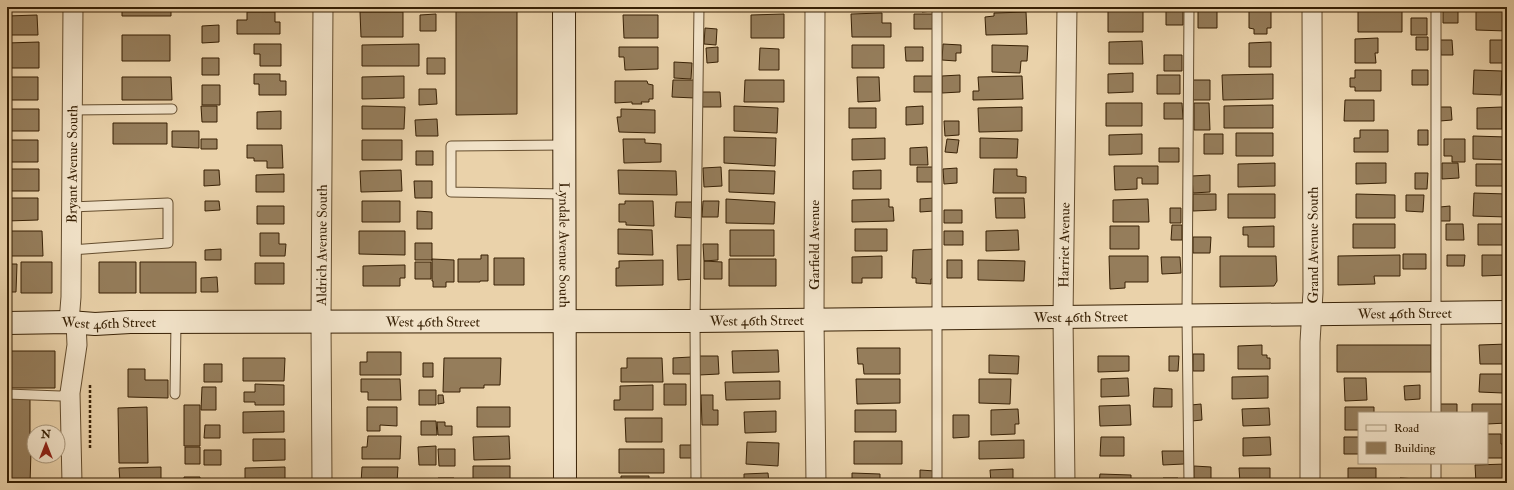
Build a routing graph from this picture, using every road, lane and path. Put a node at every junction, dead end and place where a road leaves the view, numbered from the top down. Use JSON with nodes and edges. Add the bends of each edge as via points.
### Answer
{"nodes":[{"id":1,"x":73,"y":7,"type":"edge"},
{"id":2,"x":323,"y":7,"type":"edge"},
{"id":3,"x":564,"y":7,"type":"edge"},
{"id":4,"x":699,"y":7,"type":"edge"},
{"id":5,"x":815,"y":7,"type":"edge"},
{"id":6,"x":937,"y":7,"type":"edge"},
{"id":7,"x":1067,"y":7,"type":"edge"},
{"id":8,"x":1189,"y":7,"type":"edge"},
{"id":9,"x":1312,"y":7,"type":"edge"},
{"id":10,"x":1436,"y":7,"type":"edge"},
{"id":11,"x":172,"y":109,"type":"dead end"},
{"id":12,"x":72,"y":110,"type":"junction"},
{"id":13,"x":564,"y":144,"type":"junction"},
{"id":14,"x":564,"y":194,"type":"junction"},
{"id":15,"x":71,"y":207,"type":"junction"},
{"id":16,"x":70,"y":250,"type":"junction"},
{"id":17,"x":1507,"y":312,"type":"edge"},
{"id":18,"x":1435,"y":313,"type":"junction"},
{"id":19,"x":1312,"y":315,"type":"junction"},
{"id":20,"x":1187,"y":316,"type":"junction"},
{"id":21,"x":1063,"y":318,"type":"junction"},
{"id":22,"x":937,"y":319,"type":"junction"},
{"id":23,"x":814,"y":320,"type":"junction"},
{"id":24,"x":565,"y":321,"type":"junction"},
{"id":25,"x":695,"y":321,"type":"junction"},
{"id":26,"x":73,"y":322,"type":"junction"},
{"id":27,"x":176,"y":322,"type":"junction"},
{"id":28,"x":320,"y":322,"type":"junction"},
{"id":29,"x":7,"y":323,"type":"edge"},
{"id":30,"x":90,"y":381,"type":"dead end"},
{"id":31,"x":70,"y":393,"type":"junction"},
{"id":32,"x":7,"y":394,"type":"edge"},
{"id":33,"x":175,"y":394,"type":"dead end"},
{"id":34,"x":1436,"y":412,"type":"edge"},
{"id":35,"x":90,"y":452,"type":"dead end"},
{"id":36,"x":1436,"y":464,"type":"edge"},
{"id":37,"x":72,"y":483,"type":"edge"},
{"id":38,"x":322,"y":483,"type":"edge"},
{"id":39,"x":565,"y":483,"type":"edge"},
{"id":40,"x":696,"y":483,"type":"edge"},
{"id":41,"x":816,"y":483,"type":"edge"},
{"id":42,"x":937,"y":483,"type":"edge"},
{"id":43,"x":1065,"y":483,"type":"edge"},
{"id":44,"x":1189,"y":483,"type":"edge"},
{"id":45,"x":1310,"y":483,"type":"edge"},
{"id":46,"x":1436,"y":483,"type":"edge"}],
"edges":[{"from":1,"to":12,"type":"street","name":"Bryant Avenue South"},
{"from":2,"to":28,"type":"street","name":"Aldrich Avenue South"},
{"from":3,"to":13,"type":"main road","name":"Lyndale Avenue South"},
{"from":4,"to":25,"type":"lane"},
{"from":5,"to":23,"type":"street","name":"Garfield Avenue"},
{"from":6,"to":22,"type":"lane"},
{"from":7,"to":21,"type":"street","name":"Harriet Avenue"},
{"from":8,"to":20,"type":"lane"},
{"from":9,"to":19,"type":"street","name":"Grand Avenue South"},
{"from":10,"to":18,"type":"lane"},
{"from":11,"to":12,"type":"lane"},
{"from":12,"to":15,"type":"street","name":"Bryant Avenue South"},
{"from":13,"to":14,"type":"main road","name":"Lyndale Avenue South"},
{"from":13,"to":14,"type":"lane","via":[[451,146],[451,192]]},
{"from":14,"to":24,"type":"main road","name":"Lyndale Avenue South"},
{"from":15,"to":16,"type":"street","name":"Bryant Avenue South"},
{"from":15,"to":16,"type":"lane","via":[[168,203],[168,243]]},
{"from":16,"to":26,"type":"street","name":"Bryant Avenue South"},
{"from":17,"to":18,"type":"main road","name":"West 46th Street"},
{"from":18,"to":19,"type":"main road","name":"West 46th Street"},
{"from":18,"to":34,"type":"lane"},
{"from":19,"to":20,"type":"main road","name":"West 46th Street"},
{"from":19,"to":45,"type":"street","name":"Grand Avenue South"},
{"from":20,"to":21,"type":"main road","name":"West 46th Street"},
{"from":20,"to":44,"type":"lane"},
{"from":21,"to":22,"type":"main road","name":"West 46th Street"},
{"from":21,"to":43,"type":"street","name":"Harriet Avenue"},
{"from":22,"to":23,"type":"main road","name":"West 46th Street"},
{"from":22,"to":42,"type":"lane"},
{"from":23,"to":25,"type":"main road","name":"West 46th Street"},
{"from":23,"to":41,"type":"street","name":"Garfield Avenue"},
{"from":24,"to":25,"type":"main road","name":"West 46th Street"},
{"from":24,"to":28,"type":"main road","name":"West 46th Street"},
{"from":24,"to":39,"type":"main road","name":"Lyndale Avenue South"},
{"from":25,"to":40,"type":"lane"},
{"from":26,"to":27,"type":"main road","name":"West 46th Street"},
{"from":26,"to":29,"type":"main road","name":"West 46th Street"},
{"from":26,"to":31,"type":"street","name":"Bryant Avenue South","via":[[77,345]]},
{"from":27,"to":28,"type":"main road","name":"West 46th Street"},
{"from":27,"to":33,"type":"lane"},
{"from":28,"to":38,"type":"street","name":"Aldrich Avenue South"},
{"from":30,"to":35,"type":"path"},
{"from":31,"to":32,"type":"lane","via":[[60,396]]},
{"from":31,"to":37,"type":"street","name":"Bryant Avenue South"},
{"from":36,"to":46,"type":"lane"}]}
